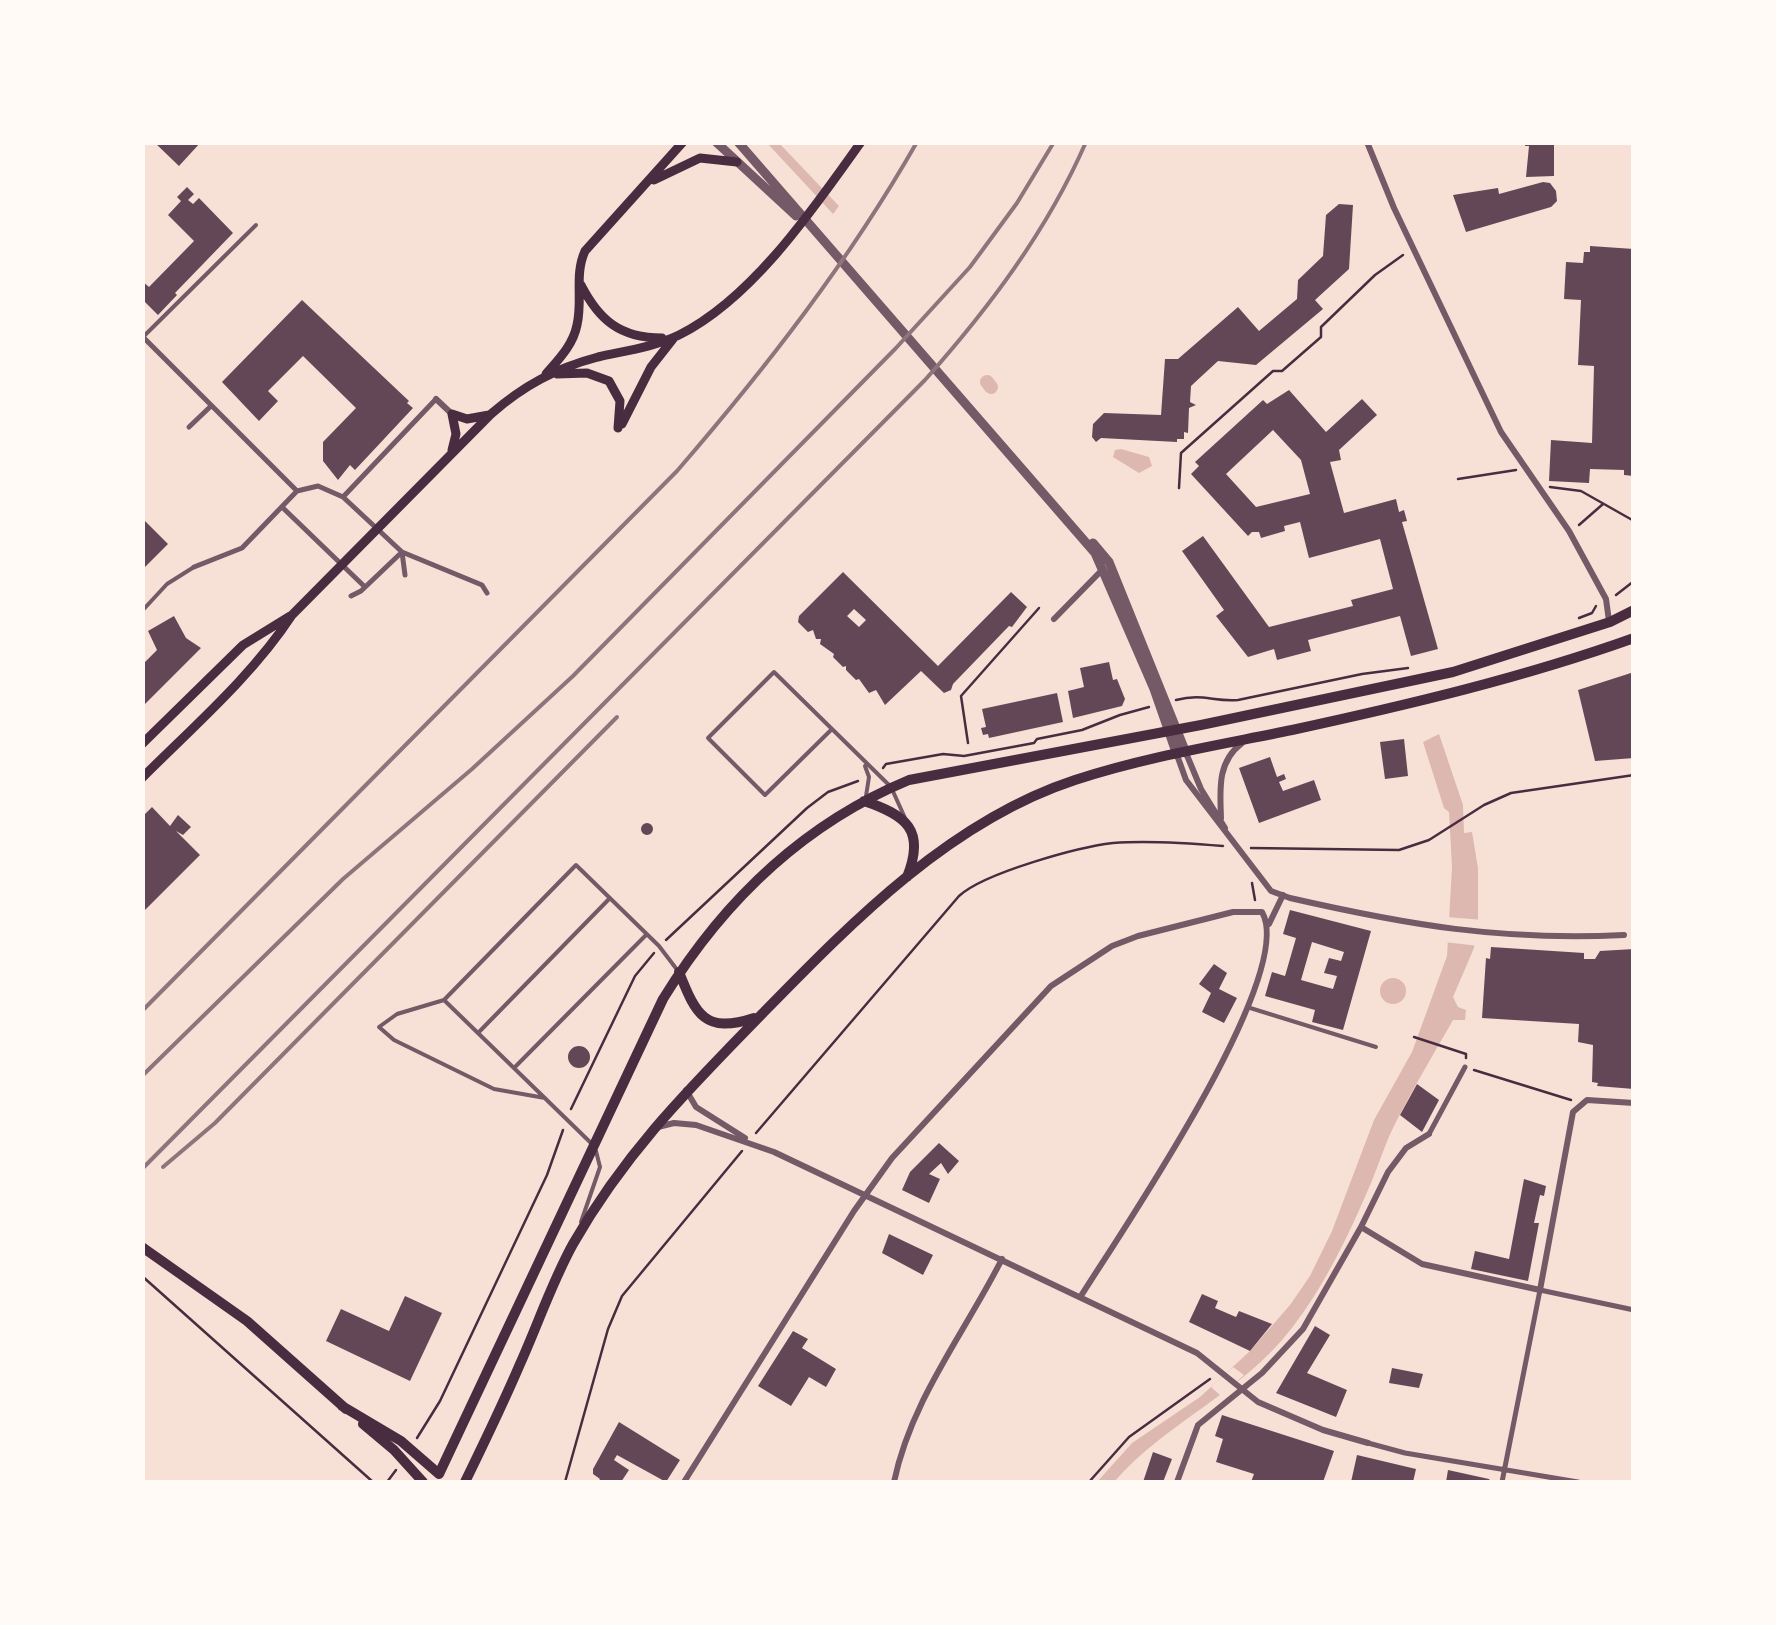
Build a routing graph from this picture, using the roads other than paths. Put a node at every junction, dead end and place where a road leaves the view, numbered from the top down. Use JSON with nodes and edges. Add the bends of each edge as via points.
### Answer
{"nodes":[{"id":1,"x":683,"y":142,"type":"edge"},
{"id":2,"x":716,"y":142,"type":"edge"},
{"id":3,"x":738,"y":142,"type":"edge"},
{"id":4,"x":860,"y":142,"type":"edge"},
{"id":5,"x":1367,"y":142,"type":"edge"},
{"id":6,"x":737,"y":162,"type":"junction"},
{"id":7,"x":643,"y":187,"type":"junction"},
{"id":8,"x":256,"y":225,"type":"dead end"},
{"id":9,"x":814,"y":229,"type":"junction"},
{"id":10,"x":579,"y":282,"type":"junction"},
{"id":11,"x":674,"y":337,"type":"junction"},
{"id":12,"x":144,"y":338,"type":"edge"},
{"id":13,"x":544,"y":376,"type":"junction"},
{"id":14,"x":436,"y":399,"type":"joint"},
{"id":15,"x":210,"y":406,"type":"junction"},
{"id":16,"x":452,"y":414,"type":"junction"},
{"id":17,"x":492,"y":414,"type":"junction"},
{"id":18,"x":189,"y":428,"type":"dead end"},
{"id":19,"x":449,"y":456,"type":"junction"},
{"id":20,"x":297,"y":492,"type":"junction"},
{"id":21,"x":343,"y":496,"type":"junction"},
{"id":22,"x":282,"y":507,"type":"junction"},
{"id":23,"x":1062,"y":513,"type":"junction"},
{"id":24,"x":402,"y":552,"type":"junction"},
{"id":25,"x":194,"y":568,"type":"joint"},
{"id":26,"x":1103,"y":568,"type":"junction"},
{"id":27,"x":405,"y":574,"type":"dead end"},
{"id":28,"x":365,"y":587,"type":"junction"},
{"id":29,"x":486,"y":593,"type":"dead end"},
{"id":30,"x":351,"y":596,"type":"dead end"},
{"id":31,"x":142,"y":611,"type":"edge"},
{"id":32,"x":1631,"y":613,"type":"edge"},
{"id":33,"x":292,"y":615,"type":"junction"},
{"id":34,"x":1054,"y":619,"type":"dead end"},
{"id":35,"x":1610,"y":622,"type":"junction"},
{"id":36,"x":1634,"y":638,"type":"edge"},
{"id":37,"x":832,"y":729,"type":"junction"},
{"id":38,"x":1173,"y":730,"type":"junction"},
{"id":39,"x":1246,"y":740,"type":"junction"},
{"id":40,"x":142,"y":744,"type":"edge"},
{"id":41,"x":1182,"y":754,"type":"junction"},
{"id":42,"x":142,"y":758,"type":"edge"},
{"id":43,"x":864,"y":762,"type":"junction"},
{"id":44,"x":152,"y":768,"type":"junction"},
{"id":45,"x":142,"y":778,"type":"edge"},
{"id":46,"x":891,"y":787,"type":"junction"},
{"id":47,"x":864,"y":801,"type":"junction"},
{"id":48,"x":1221,"y":819,"type":"junction"},
{"id":49,"x":907,"y":822,"type":"junction"},
{"id":50,"x":1228,"y":834,"type":"junction"},
{"id":51,"x":906,"y":878,"type":"junction"},
{"id":52,"x":1283,"y":895,"type":"junction"},
{"id":53,"x":610,"y":898,"type":"junction"},
{"id":54,"x":1266,"y":929,"type":"junction"},
{"id":55,"x":647,"y":934,"type":"junction"},
{"id":56,"x":1624,"y":935,"type":"joint"},
{"id":57,"x":1634,"y":935,"type":"edge"},
{"id":58,"x":679,"y":972,"type":"junction"},
{"id":59,"x":444,"y":1000,"type":"junction"},
{"id":60,"x":1246,"y":1007,"type":"junction"},
{"id":61,"x":760,"y":1016,"type":"junction"},
{"id":62,"x":478,"y":1033,"type":"junction"},
{"id":63,"x":1376,"y":1046,"type":"dead end"},
{"id":64,"x":1465,"y":1066,"type":"road end"},
{"id":65,"x":514,"y":1068,"type":"junction"},
{"id":66,"x":686,"y":1090,"type":"junction"},
{"id":67,"x":544,"y":1098,"type":"junction"},
{"id":68,"x":1634,"y":1103,"type":"edge"},
{"id":69,"x":652,"y":1130,"type":"junction"},
{"id":70,"x":1429,"y":1134,"type":"joint"},
{"id":71,"x":750,"y":1142,"type":"junction"},
{"id":72,"x":593,"y":1145,"type":"junction"},
{"id":73,"x":865,"y":1195,"type":"junction"},
{"id":74,"x":1361,"y":1228,"type":"junction"},
{"id":75,"x":572,"y":1247,"type":"junction"},
{"id":76,"x":142,"y":1248,"type":"edge"},
{"id":77,"x":1002,"y":1260,"type":"junction"},
{"id":78,"x":1540,"y":1290,"type":"junction"},
{"id":79,"x":1081,"y":1296,"type":"junction"},
{"id":80,"x":1634,"y":1310,"type":"edge"},
{"id":81,"x":1238,"y":1388,"type":"junction"},
{"id":82,"x":342,"y":1406,"type":"junction"},
{"id":83,"x":1368,"y":1444,"type":"joint"},
{"id":84,"x":1504,"y":1471,"type":"junction"},
{"id":85,"x":440,"y":1480,"type":"edge"},
{"id":86,"x":423,"y":1482,"type":"edge"},
{"id":87,"x":465,"y":1482,"type":"edge"},
{"id":88,"x":684,"y":1482,"type":"edge"},
{"id":89,"x":894,"y":1482,"type":"edge"},
{"id":90,"x":1177,"y":1482,"type":"edge"},
{"id":91,"x":1502,"y":1482,"type":"edge"},
{"id":92,"x":1578,"y":1482,"type":"edge"}],
"edges":[{"from":1,"to":7,"type":"main road"},
{"from":2,"to":6,"type":"street"},
{"from":3,"to":9,"type":"street"},
{"from":4,"to":11,"type":"main road","via":[[763,268],[725,306]]},
{"from":5,"to":35,"type":"street","via":[[1501,432],[1588,564]]},
{"from":6,"to":7,"type":"main road","via":[[700,158]]},
{"from":6,"to":9,"type":"street"},
{"from":7,"to":10,"type":"main road","via":[[590,243]]},
{"from":8,"to":12,"type":"lane"},
{"from":9,"to":23,"type":"street"},
{"from":10,"to":11,"type":"main road","via":[[614,328]]},
{"from":10,"to":13,"type":"main road","via":[[573,340]]},
{"from":11,"to":13,"type":"main road"},
{"from":11,"to":13,"type":"main road","via":[[618,428],[620,401],[606,379],[582,372]]},
{"from":12,"to":15,"type":"street"},
{"from":13,"to":17,"type":"main road"},
{"from":14,"to":16,"type":"street"},
{"from":14,"to":21,"type":"street"},
{"from":15,"to":18,"type":"street"},
{"from":15,"to":20,"type":"street"},
{"from":16,"to":17,"type":"main road"},
{"from":16,"to":19,"type":"main road","via":[[456,434]]},
{"from":17,"to":19,"type":"main road"},
{"from":19,"to":33,"type":"main road"},
{"from":20,"to":21,"type":"street","via":[[318,486]]},
{"from":20,"to":22,"type":"street"},
{"from":21,"to":24,"type":"street"},
{"from":22,"to":25,"type":"street","via":[[242,548]]},
{"from":22,"to":28,"type":"street"},
{"from":23,"to":26,"type":"street"},
{"from":23,"to":38,"type":"street","via":[[1109,562]]},
{"from":24,"to":27,"type":"street"},
{"from":24,"to":28,"type":"street"},
{"from":24,"to":29,"type":"street"},
{"from":25,"to":31,"type":"lane"},
{"from":26,"to":34,"type":"street"},
{"from":26,"to":38,"type":"street"},
{"from":28,"to":30,"type":"street"},
{"from":32,"to":35,"type":"main road"},
{"from":33,"to":40,"type":"main road","via":[[243,645]]},
{"from":33,"to":44,"type":"main road","via":[[228,693]]},
{"from":35,"to":38,"type":"main road","via":[[1453,672]]},
{"from":36,"to":39,"type":"main road","via":[[1543,670]]},
{"from":37,"to":37,"type":"lane","via":[[774,672],[708,738],[765,795]]},
{"from":37,"to":43,"type":"lane"},
{"from":38,"to":41,"type":"street"},
{"from":38,"to":46,"type":"main road"},
{"from":39,"to":41,"type":"main road"},
{"from":39,"to":48,"type":"street","via":[[1224,763]]},
{"from":41,"to":48,"type":"street"},
{"from":41,"to":50,"type":"street","via":[[1186,780]]},
{"from":41,"to":51,"type":"main road","via":[[1123,765],[1033,797]]},
{"from":42,"to":44,"type":"main road"},
{"from":43,"to":46,"type":"lane"},
{"from":43,"to":47,"type":"lane"},
{"from":44,"to":45,"type":"main road"},
{"from":46,"to":47,"type":"main road"},
{"from":46,"to":49,"type":"lane"},
{"from":47,"to":49,"type":"main road"},
{"from":47,"to":58,"type":"main road","via":[[760,875]]},
{"from":48,"to":50,"type":"street"},
{"from":49,"to":51,"type":"main road","via":[[914,853]]},
{"from":50,"to":52,"type":"street","via":[[1271,890]]},
{"from":51,"to":61,"type":"main road"},
{"from":52,"to":54,"type":"street"},
{"from":52,"to":56,"type":"street","via":[[1482,934]]},
{"from":53,"to":55,"type":"lane"},
{"from":53,"to":59,"type":"lane","via":[[576,865]]},
{"from":53,"to":62,"type":"lane"},
{"from":54,"to":60,"type":"street"},
{"from":54,"to":73,"type":"street","via":[[1266,916],[1258,910],[1200,919],[1112,946],[1073,970],[1024,1014]]},
{"from":55,"to":58,"type":"lane"},
{"from":55,"to":65,"type":"lane"},
{"from":56,"to":57,"type":"street"},
{"from":58,"to":61,"type":"main road","via":[[692,1005],[706,1019],[728,1024]]},
{"from":58,"to":72,"type":"main road"},
{"from":59,"to":62,"type":"lane"},
{"from":59,"to":67,"type":"lane","via":[[397,1014],[379,1027],[494,1088]]},
{"from":60,"to":63,"type":"lane"},
{"from":60,"to":79,"type":"street","via":[[1199,1109]]},
{"from":61,"to":66,"type":"main road"},
{"from":62,"to":65,"type":"lane"},
{"from":64,"to":70,"type":"street"},
{"from":65,"to":67,"type":"lane"},
{"from":66,"to":69,"type":"main road"},
{"from":66,"to":71,"type":"street","via":[[696,1107]]},
{"from":67,"to":72,"type":"lane"},
{"from":68,"to":78,"type":"street","via":[[1581,1102],[1569,1122]]},
{"from":69,"to":71,"type":"street","via":[[685,1123]]},
{"from":69,"to":75,"type":"main road"},
{"from":70,"to":74,"type":"street","via":[[1406,1148],[1388,1172]]},
{"from":71,"to":73,"type":"street"},
{"from":72,"to":75,"type":"lane","via":[[600,1167]]},
{"from":72,"to":85,"type":"main road"},
{"from":73,"to":77,"type":"street"},
{"from":73,"to":88,"type":"street"},
{"from":74,"to":78,"type":"street","via":[[1416,1262]]},
{"from":74,"to":81,"type":"street","via":[[1303,1328]]},
{"from":75,"to":87,"type":"main road"},
{"from":76,"to":82,"type":"main road","via":[[247,1320]]},
{"from":77,"to":79,"type":"street"},
{"from":77,"to":89,"type":"street","via":[[919,1407]]},
{"from":78,"to":80,"type":"street"},
{"from":78,"to":84,"type":"street"},
{"from":79,"to":81,"type":"street","via":[[1197,1353]]},
{"from":81,"to":83,"type":"street"},
{"from":81,"to":90,"type":"street","via":[[1198,1425]]},
{"from":82,"to":85,"type":"main road","via":[[401,1441]]},
{"from":82,"to":86,"type":"main road"},
{"from":83,"to":84,"type":"street"},
{"from":84,"to":91,"type":"street"},
{"from":84,"to":92,"type":"street"}]}
